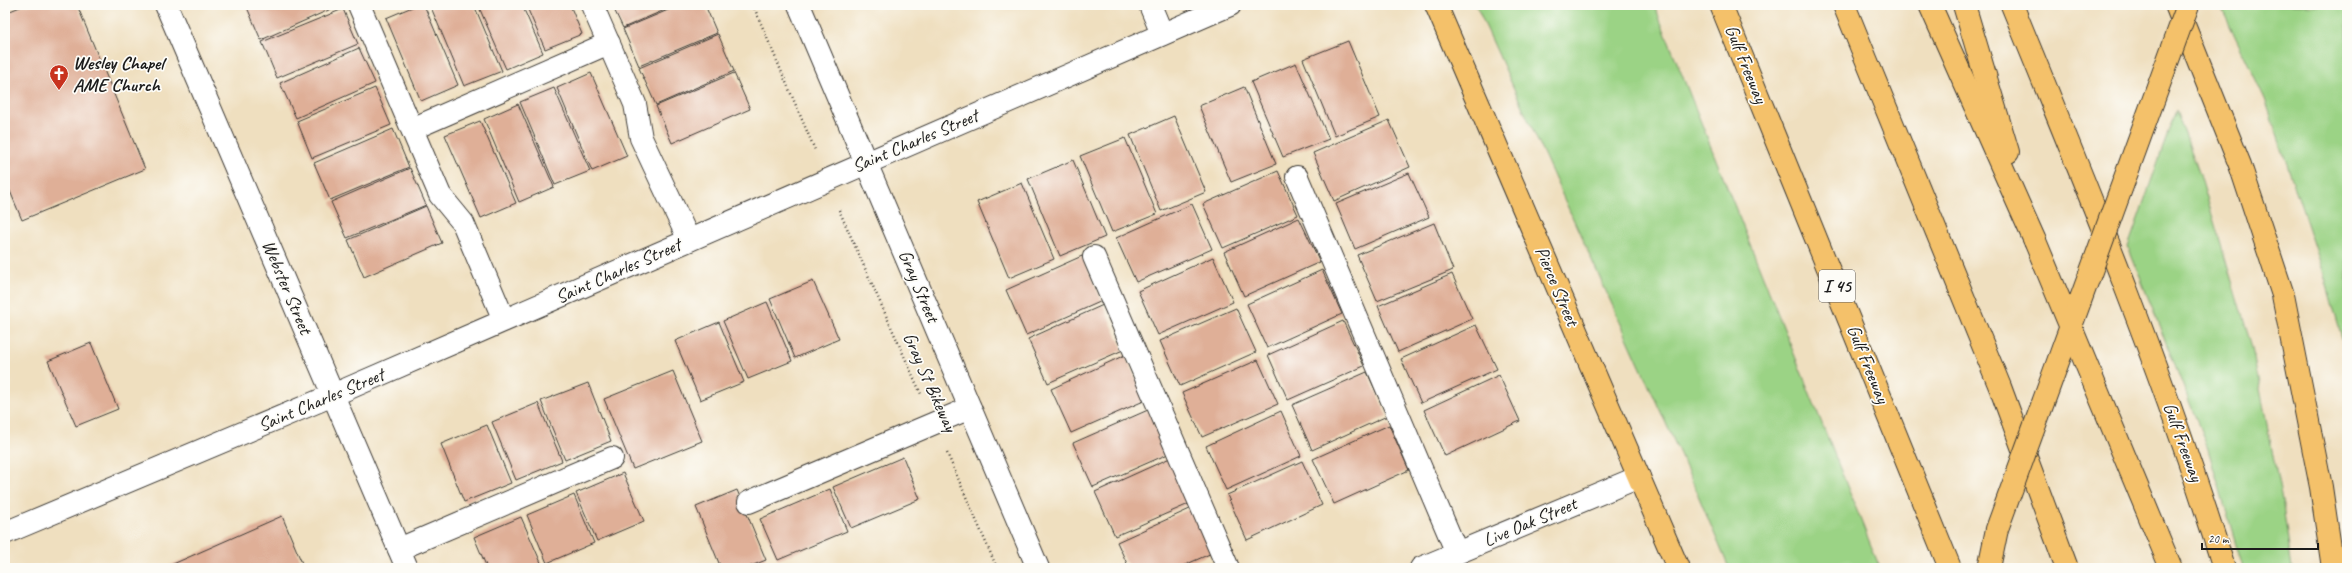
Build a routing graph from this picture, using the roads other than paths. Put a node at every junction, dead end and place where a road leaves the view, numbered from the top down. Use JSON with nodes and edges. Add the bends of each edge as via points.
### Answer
{"nodes":[{"id":1,"x":166,"y":5,"type":"edge"},
{"id":2,"x":359,"y":5,"type":"edge"},
{"id":3,"x":592,"y":5,"type":"edge"},
{"id":4,"x":799,"y":5,"type":"edge"},
{"id":5,"x":1150,"y":5,"type":"edge"},
{"id":6,"x":1230,"y":5,"type":"edge"},
{"id":7,"x":1436,"y":5,"type":"edge"},
{"id":8,"x":1721,"y":5,"type":"edge"},
{"id":9,"x":1844,"y":5,"type":"edge"},
{"id":10,"x":1930,"y":5,"type":"edge"},
{"id":11,"x":1964,"y":5,"type":"edge"},
{"id":12,"x":2012,"y":5,"type":"edge"},
{"id":13,"x":2176,"y":5,"type":"edge"},
{"id":14,"x":2188,"y":5,"type":"edge"},
{"id":15,"x":1162,"y":34,"type":"junction"},
{"id":16,"x":608,"y":43,"type":"junction"},
{"id":17,"x":412,"y":128,"type":"junction"},
{"id":18,"x":867,"y":162,"type":"junction"},
{"id":19,"x":1297,"y":177,"type":"dead end"},
{"id":20,"x":689,"y":240,"type":"junction"},
{"id":21,"x":2035,"y":241,"type":"junction"},
{"id":22,"x":1094,"y":257,"type":"dead end"},
{"id":23,"x":504,"y":320,"type":"junction"},
{"id":24,"x":333,"y":395,"type":"junction"},
{"id":25,"x":970,"y":408,"type":"junction"},
{"id":26,"x":612,"y":458,"type":"dead end"},
{"id":27,"x":1639,"y":477,"type":"junction"},
{"id":28,"x":749,"y":502,"type":"dead end"},
{"id":29,"x":5,"y":533,"type":"edge"},
{"id":30,"x":1457,"y":553,"type":"junction"},
{"id":31,"x":403,"y":558,"type":"edge"},
{"id":32,"x":1038,"y":568,"type":"edge"},
{"id":33,"x":1228,"y":568,"type":"edge"},
{"id":34,"x":1421,"y":568,"type":"edge"},
{"id":35,"x":1678,"y":568,"type":"edge"},
{"id":36,"x":1950,"y":568,"type":"edge"},
{"id":37,"x":1988,"y":568,"type":"edge"},
{"id":38,"x":2067,"y":568,"type":"edge"},
{"id":39,"x":2171,"y":568,"type":"edge"},
{"id":40,"x":2224,"y":568,"type":"edge"},
{"id":41,"x":2333,"y":568,"type":"edge"}],
"edges":[{"from":1,"to":24,"type":"street","name":"Webster Street"},
{"from":2,"to":17,"type":"street"},
{"from":3,"to":16,"type":"street"},
{"from":4,"to":18,"type":"street","name":"Gray Street"},
{"from":5,"to":15,"type":"street"},
{"from":6,"to":15,"type":"street","name":"Saint Charles Street"},
{"from":7,"to":27,"type":"main road","name":"Pierce Street"},
{"from":8,"to":36,"type":"main road","name":"Gulf Freeway","number":"I 45"},
{"from":9,"to":38,"type":"main road","via":[[2000,387]]},
{"from":10,"to":21,"type":"main road"},
{"from":11,"to":21,"type":"main road"},
{"from":12,"to":40,"type":"main road","name":"Gulf Freeway","via":[[2164,388],[2200,488]]},
{"from":13,"to":41,"type":"main road","via":[[2240,165],[2283,295],[2321,487]]},
{"from":14,"to":37,"type":"main road","bridge":true,"via":[[1997,529]]},
{"from":15,"to":18,"type":"street","name":"Saint Charles Street"},
{"from":16,"to":17,"type":"street"},
{"from":16,"to":20,"type":"street","via":[[635,104],[641,138]]},
{"from":17,"to":23,"type":"street","via":[[440,195],[463,223]]},
{"from":18,"to":20,"type":"street","name":"Saint Charles Street"},
{"from":18,"to":25,"type":"street","name":"Gray Street"},
{"from":19,"to":30,"type":"street"},
{"from":20,"to":23,"type":"street","name":"Saint Charles Street"},
{"from":21,"to":39,"type":"main road","bridge":true},
{"from":22,"to":33,"type":"street"},
{"from":23,"to":24,"type":"street","name":"Saint Charles Street"},
{"from":24,"to":29,"type":"street","name":"Saint Charles Street"},
{"from":24,"to":31,"type":"street","name":"Webster Street"},
{"from":25,"to":28,"type":"street"},
{"from":25,"to":32,"type":"street","name":"Gray Street"},
{"from":26,"to":31,"type":"street"},
{"from":27,"to":30,"type":"street","name":"Live Oak Street"},
{"from":27,"to":35,"type":"main road","name":"Pierce Street"},
{"from":30,"to":34,"type":"street","name":"Live Oak Street"}]}
